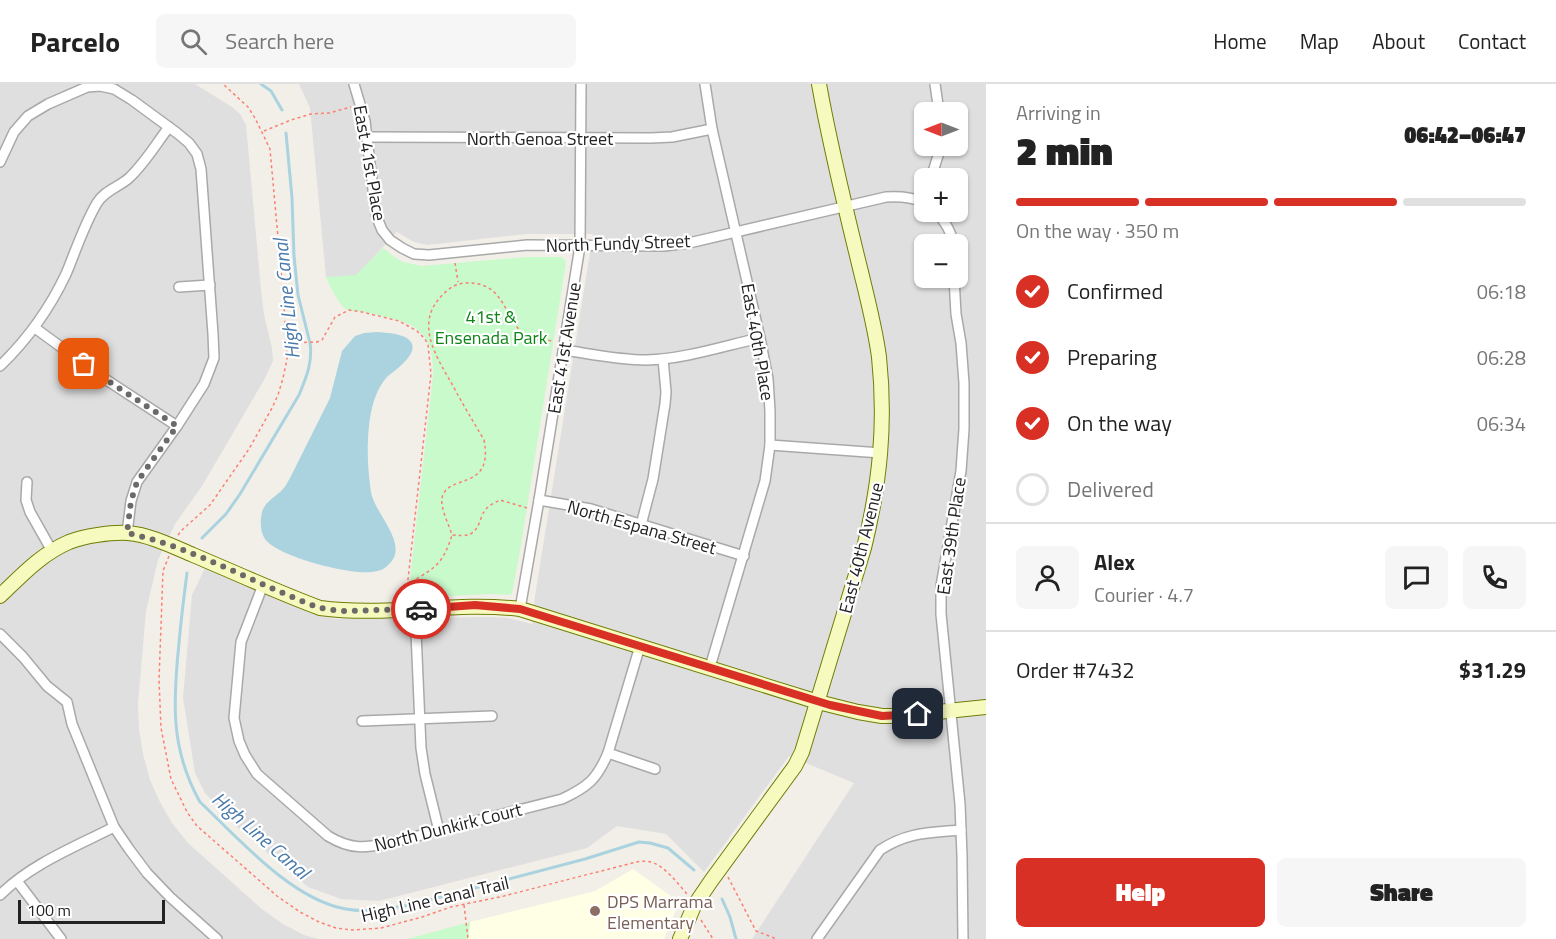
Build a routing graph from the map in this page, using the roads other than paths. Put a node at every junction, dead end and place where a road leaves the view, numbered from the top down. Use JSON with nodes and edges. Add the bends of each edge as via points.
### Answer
{"nodes":[{"id":1,"x":354,"y":84,"type":"edge"},
{"id":2,"x":581,"y":84,"type":"edge"},
{"id":3,"x":705,"y":84,"type":"edge"},
{"id":4,"x":819,"y":84,"type":"edge"},
{"id":5,"x":935,"y":84,"type":"edge"},
{"id":6,"x":938,"y":102,"type":"edge"},
{"id":7,"x":169,"y":128,"type":"junction"},
{"id":8,"x":712,"y":129,"type":"junction"},
{"id":9,"x":366,"y":137,"type":"junction"},
{"id":10,"x":580,"y":138,"type":"junction"},
{"id":11,"x":0,"y":160,"type":"edge"},
{"id":12,"x":914,"y":198,"type":"edge"},
{"id":13,"x":845,"y":206,"type":"junction"},
{"id":14,"x":736,"y":233,"type":"junction"},
{"id":15,"x":390,"y":240,"type":"joint"},
{"id":16,"x":580,"y":246,"type":"junction"},
{"id":17,"x":210,"y":285,"type":"junction"},
{"id":18,"x":179,"y":287,"type":"dead end"},
{"id":19,"x":955,"y":288,"type":"edge"},
{"id":20,"x":35,"y":328,"type":"junction"},
{"id":21,"x":760,"y":338,"type":"junction"},
{"id":22,"x":564,"y":350,"type":"junction"},
{"id":23,"x":663,"y":359,"type":"junction"},
{"id":24,"x":0,"y":366,"type":"edge"},
{"id":25,"x":177,"y":426,"type":"junction"},
{"id":26,"x":770,"y":445,"type":"junction"},
{"id":27,"x":881,"y":453,"type":"junction"},
{"id":28,"x":27,"y":482,"type":"dead end"},
{"id":29,"x":539,"y":500,"type":"junction"},
{"id":30,"x":641,"y":525,"type":"junction"},
{"id":31,"x":127,"y":533,"type":"junction"},
{"id":32,"x":52,"y":551,"type":"junction"},
{"id":33,"x":744,"y":556,"type":"junction"},
{"id":34,"x":263,"y":585,"type":"junction"},
{"id":35,"x":0,"y":596,"type":"edge"},
{"id":36,"x":415,"y":609,"type":"junction"},
{"id":37,"x":520,"y":609,"type":"junction"},
{"id":38,"x":0,"y":634,"type":"edge"},
{"id":39,"x":640,"y":646,"type":"junction"},
{"id":40,"x":710,"y":668,"type":"junction"},
{"id":41,"x":818,"y":702,"type":"junction"},
{"id":42,"x":986,"y":707,"type":"edge"},
{"id":43,"x":951,"y":710,"type":"junction"},
{"id":44,"x":492,"y":716,"type":"dead end"},
{"id":45,"x":419,"y":718,"type":"junction"},
{"id":46,"x":362,"y":721,"type":"dead end"},
{"id":47,"x":608,"y":753,"type":"junction"},
{"id":48,"x":655,"y":769,"type":"dead end"},
{"id":49,"x":114,"y":827,"type":"junction"},
{"id":50,"x":961,"y":830,"type":"junction"},
{"id":51,"x":440,"y":831,"type":"junction"},
{"id":52,"x":17,"y":881,"type":"junction"},
{"id":53,"x":0,"y":895,"type":"edge"},
{"id":54,"x":61,"y":939,"type":"edge"},
{"id":55,"x":217,"y":939,"type":"edge"},
{"id":56,"x":680,"y":939,"type":"edge"},
{"id":57,"x":817,"y":939,"type":"edge"},
{"id":58,"x":963,"y":939,"type":"edge"}],
"edges":[{"from":1,"to":9,"type":"street","name":"East 41st Place"},
{"from":2,"to":10,"type":"street","name":"East 41st Avenue"},
{"from":3,"to":8,"type":"street","name":"East 40th Place"},
{"from":4,"to":13,"type":"street","name":"East 40th Avenue"},
{"from":5,"to":6,"type":"street"},
{"from":7,"to":11,"type":"street","via":[[114,89],[87,87],[28,116],[14,132]]},
{"from":7,"to":17,"type":"street","via":[[189,143],[201,169]]},
{"from":7,"to":20,"type":"street","via":[[128,179],[99,200],[55,296]]},
{"from":8,"to":10,"type":"street","name":"North Genoa Street","via":[[672,137]]},
{"from":8,"to":14,"type":"street","name":"East 40th Place"},
{"from":9,"to":10,"type":"street","name":"North Genoa Street"},
{"from":9,"to":15,"type":"street","name":"East 41st Place","via":[[375,214]]},
{"from":10,"to":16,"type":"street","name":"East 41st Avenue"},
{"from":12,"to":13,"type":"street","via":[[900,196]]},
{"from":13,"to":14,"type":"street","name":"North Fundy Street"},
{"from":13,"to":27,"type":"street","name":"East 40th Avenue","via":[[879,354]]},
{"from":14,"to":16,"type":"street","name":"North Fundy Street","via":[[664,246]]},
{"from":14,"to":21,"type":"street","name":"East 40th Place"},
{"from":15,"to":16,"type":"street","name":"North Fundy Street","via":[[414,254],[429,255],[527,245]]},
{"from":16,"to":22,"type":"street","name":"East 41st Avenue"},
{"from":17,"to":18,"type":"street"},
{"from":17,"to":25,"type":"street","via":[[214,358],[204,384]]},
{"from":19,"to":43,"type":"street","name":"East 39th Place","via":[[964,383],[964,429],[961,471],[941,586]]},
{"from":20,"to":24,"type":"street"},
{"from":20,"to":25,"type":"street"},
{"from":21,"to":23,"type":"street"},
{"from":21,"to":26,"type":"street","name":"East 40th Place","via":[[768,379]]},
{"from":22,"to":23,"type":"street"},
{"from":22,"to":29,"type":"street","name":"East 41st Avenue"},
{"from":23,"to":30,"type":"street","via":[[665,404]]},
{"from":25,"to":31,"type":"street","via":[[137,482]]},
{"from":26,"to":27,"type":"street"},
{"from":26,"to":33,"type":"street","name":"East 40th Place","via":[[765,481]]},
{"from":27,"to":41,"type":"street","name":"East 40th Avenue","via":[[873,513]]},
{"from":28,"to":32,"type":"street","via":[[30,512]]},
{"from":29,"to":30,"type":"street","name":"North Espana Street","via":[[591,508]]},
{"from":29,"to":37,"type":"street","name":"East 41st Avenue"},
{"from":30,"to":33,"type":"street","name":"North Espana Street"},
{"from":31,"to":32,"type":"street","via":[[70,542]]},
{"from":31,"to":34,"type":"street"},
{"from":32,"to":35,"type":"street"},
{"from":33,"to":40,"type":"street","name":"East 40th Place"},
{"from":34,"to":36,"type":"street","via":[[320,608]]},
{"from":34,"to":51,"type":"street","name":"North Dunkirk Court","via":[[241,642],[234,718],[239,741],[257,774],[328,836],[356,848]]},
{"from":36,"to":37,"type":"street","via":[[475,605]]},
{"from":36,"to":45,"type":"street"},
{"from":37,"to":39,"type":"street"},
{"from":38,"to":49,"type":"street","via":[[47,686],[67,702],[72,724]]},
{"from":39,"to":40,"type":"street"},
{"from":39,"to":47,"type":"street"},
{"from":40,"to":41,"type":"street"},
{"from":41,"to":43,"type":"street","via":[[882,716]]},
{"from":41,"to":56,"type":"street","name":"East 40th Avenue","via":[[795,766],[694,906]]},
{"from":42,"to":43,"type":"street"},
{"from":43,"to":50,"type":"street","name":"East 39th Place"},
{"from":44,"to":45,"type":"street"},
{"from":45,"to":46,"type":"street"},
{"from":45,"to":51,"type":"street","via":[[425,774]]},
{"from":47,"to":48,"type":"street"},
{"from":47,"to":51,"type":"street","name":"North Dunkirk Court","via":[[597,774],[581,791]]},
{"from":49,"to":52,"type":"street"},
{"from":49,"to":55,"type":"street","via":[[147,873]]},
{"from":50,"to":57,"type":"street","via":[[916,834],[895,840],[880,850]]},
{"from":50,"to":58,"type":"street","name":"East 39th Place"},
{"from":52,"to":53,"type":"street"},
{"from":52,"to":54,"type":"street"}]}
